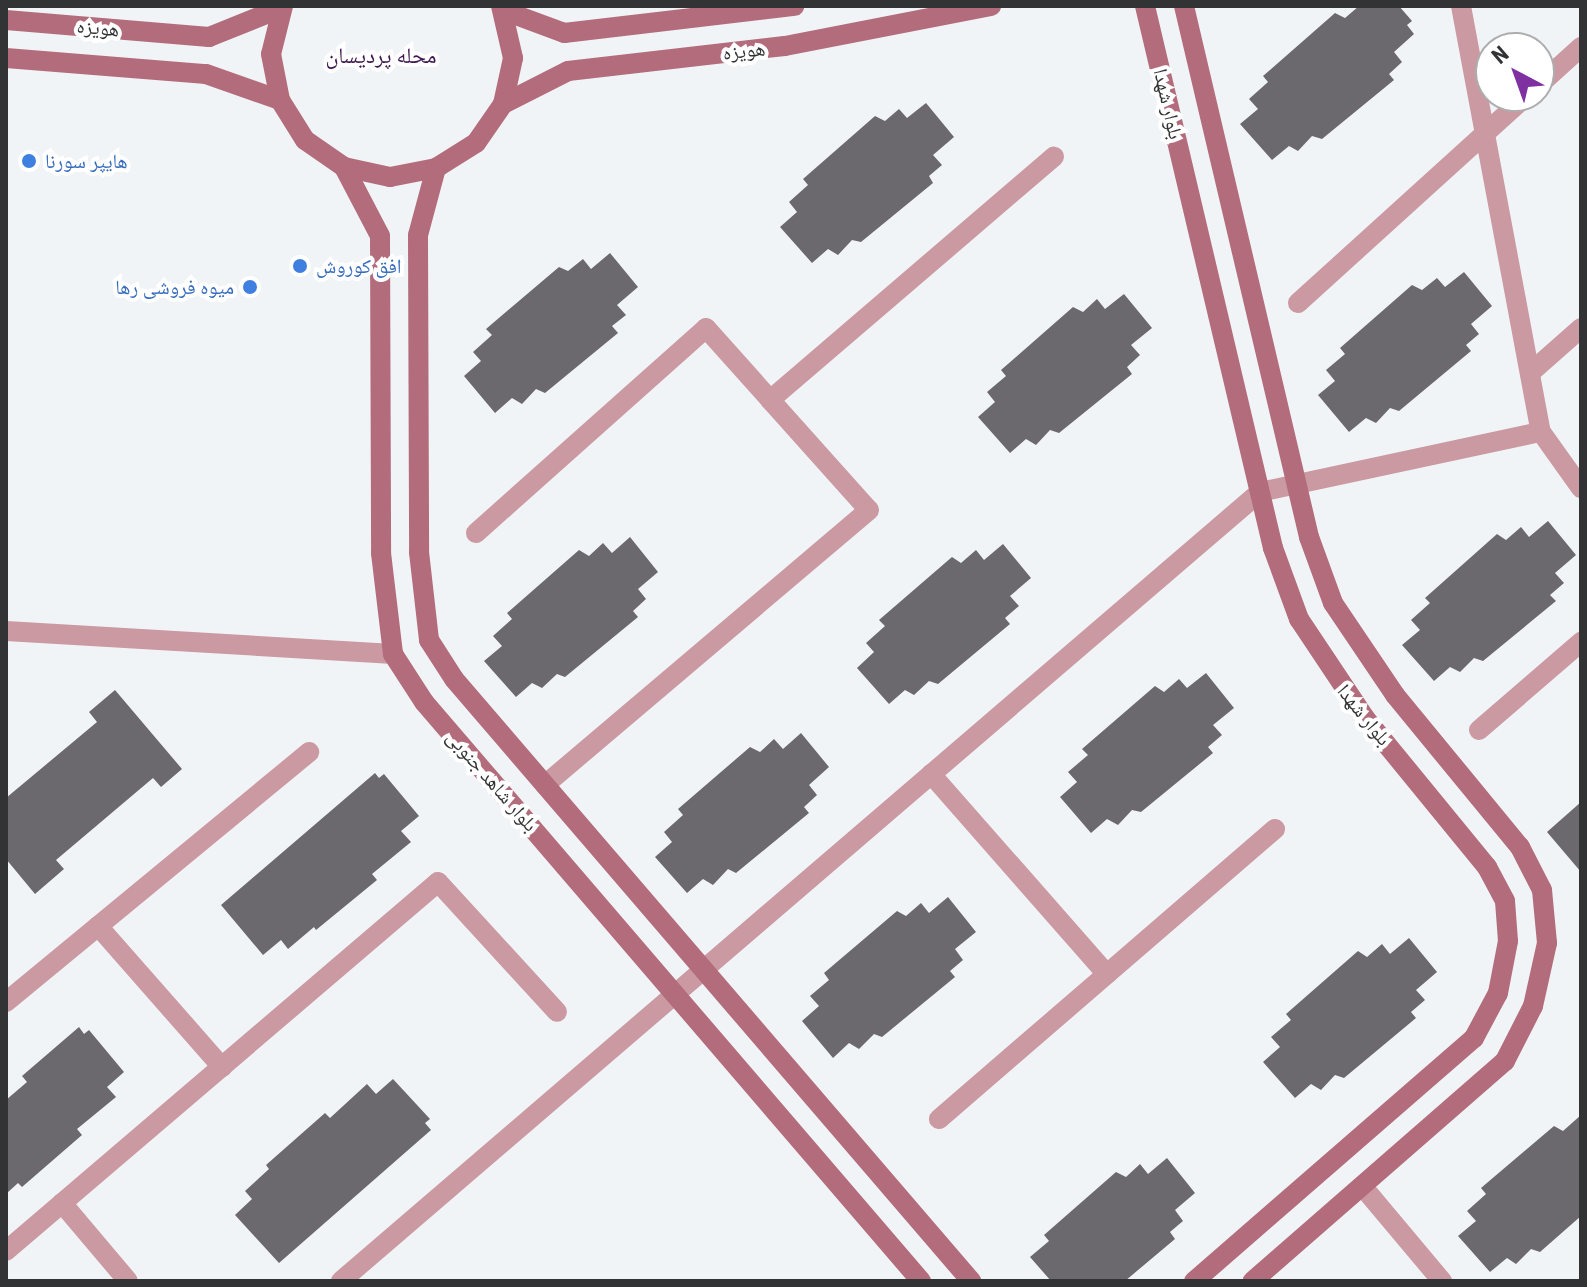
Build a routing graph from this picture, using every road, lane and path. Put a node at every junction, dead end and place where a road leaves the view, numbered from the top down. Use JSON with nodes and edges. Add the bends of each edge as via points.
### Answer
{"nodes":[{"id":1,"x":794,"y":6,"type":"edge"},
{"id":2,"x":991,"y":6,"type":"edge"},
{"id":3,"x":1145,"y":6,"type":"edge"},
{"id":4,"x":1184,"y":6,"type":"edge"},
{"id":5,"x":1461,"y":6,"type":"edge"},
{"id":6,"x":282,"y":7,"type":"edge"},
{"id":7,"x":503,"y":9,"type":"edge"},
{"id":8,"x":6,"y":20,"type":"edge"},
{"id":9,"x":1581,"y":47,"type":"edge"},
{"id":10,"x":6,"y":58,"type":"edge"},
{"id":11,"x":1555,"y":71,"type":"edge"},
{"id":12,"x":280,"y":100,"type":"junction"},
{"id":13,"x":503,"y":104,"type":"junction"},
{"id":14,"x":1508,"y":112,"type":"edge"},
{"id":15,"x":1485,"y":133,"type":"junction"},
{"id":16,"x":1054,"y":157,"type":"dead end"},
{"id":17,"x":344,"y":167,"type":"junction"},
{"id":18,"x":436,"y":168,"type":"junction"},
{"id":19,"x":1298,"y":303,"type":"dead end"},
{"id":20,"x":1581,"y":328,"type":"edge"},
{"id":21,"x":1530,"y":373,"type":"junction"},
{"id":22,"x":770,"y":400,"type":"junction"},
{"id":23,"x":1541,"y":432,"type":"junction"},
{"id":24,"x":1296,"y":481,"type":"junction"},
{"id":25,"x":1581,"y":488,"type":"edge"},
{"id":26,"x":1260,"y":492,"type":"junction"},
{"id":27,"x":476,"y":533,"type":"dead end"},
{"id":28,"x":6,"y":631,"type":"edge"},
{"id":29,"x":1581,"y":642,"type":"edge"},
{"id":30,"x":393,"y":654,"type":"junction"},
{"id":31,"x":1479,"y":730,"type":"dead end"},
{"id":32,"x":309,"y":752,"type":"dead end"},
{"id":33,"x":931,"y":774,"type":"junction"},
{"id":34,"x":545,"y":785,"type":"junction"},
{"id":35,"x":1275,"y":829,"type":"dead end"},
{"id":36,"x":98,"y":926,"type":"junction"},
{"id":37,"x":703,"y":969,"type":"junction"},
{"id":38,"x":1107,"y":974,"type":"junction"},
{"id":39,"x":675,"y":994,"type":"junction"},
{"id":40,"x":6,"y":1002,"type":"edge"},
{"id":41,"x":557,"y":1012,"type":"dead end"},
{"id":42,"x":222,"y":1067,"type":"junction"},
{"id":43,"x":939,"y":1119,"type":"dead end"},
{"id":44,"x":1363,"y":1187,"type":"junction"},
{"id":45,"x":62,"y":1203,"type":"junction"},
{"id":46,"x":6,"y":1251,"type":"edge"},
{"id":47,"x":128,"y":1281,"type":"edge"},
{"id":48,"x":341,"y":1281,"type":"edge"},
{"id":49,"x":921,"y":1281,"type":"edge"},
{"id":50,"x":971,"y":1281,"type":"edge"},
{"id":51,"x":1194,"y":1281,"type":"edge"},
{"id":52,"x":1253,"y":1281,"type":"edge"},
{"id":53,"x":1442,"y":1281,"type":"edge"}],
"edges":[{"from":1,"to":7,"type":"street","name":"هویزه","via":[[564,33]]},
{"from":2,"to":13,"type":"street","name":"هویزه","via":[[785,46],[568,71]]},
{"from":3,"to":26,"type":"street","name":"بلوار شهدا"},
{"from":4,"to":24,"type":"street","name":"بلوار شهدا"},
{"from":5,"to":15,"type":"street"},
{"from":6,"to":8,"type":"street","name":"هویزه","via":[[209,37]]},
{"from":6,"to":12,"type":"street","via":[[271,54]]},
{"from":7,"to":13,"type":"street","via":[[513,58]]},
{"from":9,"to":11,"type":"street"},
{"from":10,"to":12,"type":"street","name":"هویزه","via":[[206,74]]},
{"from":12,"to":17,"type":"street","via":[[305,140]]},
{"from":13,"to":18,"type":"street","via":[[476,143]]},
{"from":14,"to":15,"type":"street"},
{"from":15,"to":19,"type":"street"},
{"from":15,"to":21,"type":"street"},
{"from":16,"to":22,"type":"street"},
{"from":17,"to":18,"type":"street","via":[[390,177]]},
{"from":17,"to":30,"type":"street","name":"بلوار شاهد جنوبی","via":[[380,236],[381,553]]},
{"from":18,"to":34,"type":"street","name":"بلوار شاهد جنوبی","via":[[418,235],[422,602],[429,640],[454,679]]},
{"from":20,"to":21,"type":"street"},
{"from":21,"to":23,"type":"street"},
{"from":22,"to":27,"type":"street","via":[[706,328]]},
{"from":22,"to":34,"type":"street","via":[[869,510]]},
{"from":23,"to":24,"type":"street"},
{"from":23,"to":25,"type":"street"},
{"from":24,"to":26,"type":"street"},
{"from":24,"to":44,"type":"street","name":"بلوار شهدا","via":[[1333,603],[1395,695],[1492,808],[1542,890],[1547,943],[1533,1006],[1505,1061]]},
{"from":26,"to":33,"type":"street"},
{"from":26,"to":51,"type":"street","name":"بلوار شهدا","via":[[1273,548],[1299,619],[1365,718],[1487,867],[1505,901],[1508,941],[1498,993],[1474,1038]]},
{"from":28,"to":30,"type":"street"},
{"from":29,"to":31,"type":"street"},
{"from":30,"to":39,"type":"street","name":"بلوار شاهد جنوبی","via":[[424,702]]},
{"from":32,"to":36,"type":"street"},
{"from":33,"to":37,"type":"street"},
{"from":33,"to":38,"type":"street"},
{"from":34,"to":37,"type":"street","name":"بلوار شاهد جنوبی"},
{"from":35,"to":38,"type":"street"},
{"from":36,"to":40,"type":"street"},
{"from":36,"to":42,"type":"street"},
{"from":37,"to":39,"type":"street"},
{"from":37,"to":50,"type":"street","name":"بلوار شاهد جنوبی"},
{"from":38,"to":43,"type":"street"},
{"from":39,"to":48,"type":"street"},
{"from":39,"to":49,"type":"street","name":"بلوار شاهد جنوبی"},
{"from":41,"to":42,"type":"street","via":[[438,882]]},
{"from":42,"to":45,"type":"street"},
{"from":44,"to":52,"type":"street","name":"بلوار شهدا"},
{"from":44,"to":53,"type":"street"},
{"from":45,"to":46,"type":"street"},
{"from":45,"to":47,"type":"street"}]}
